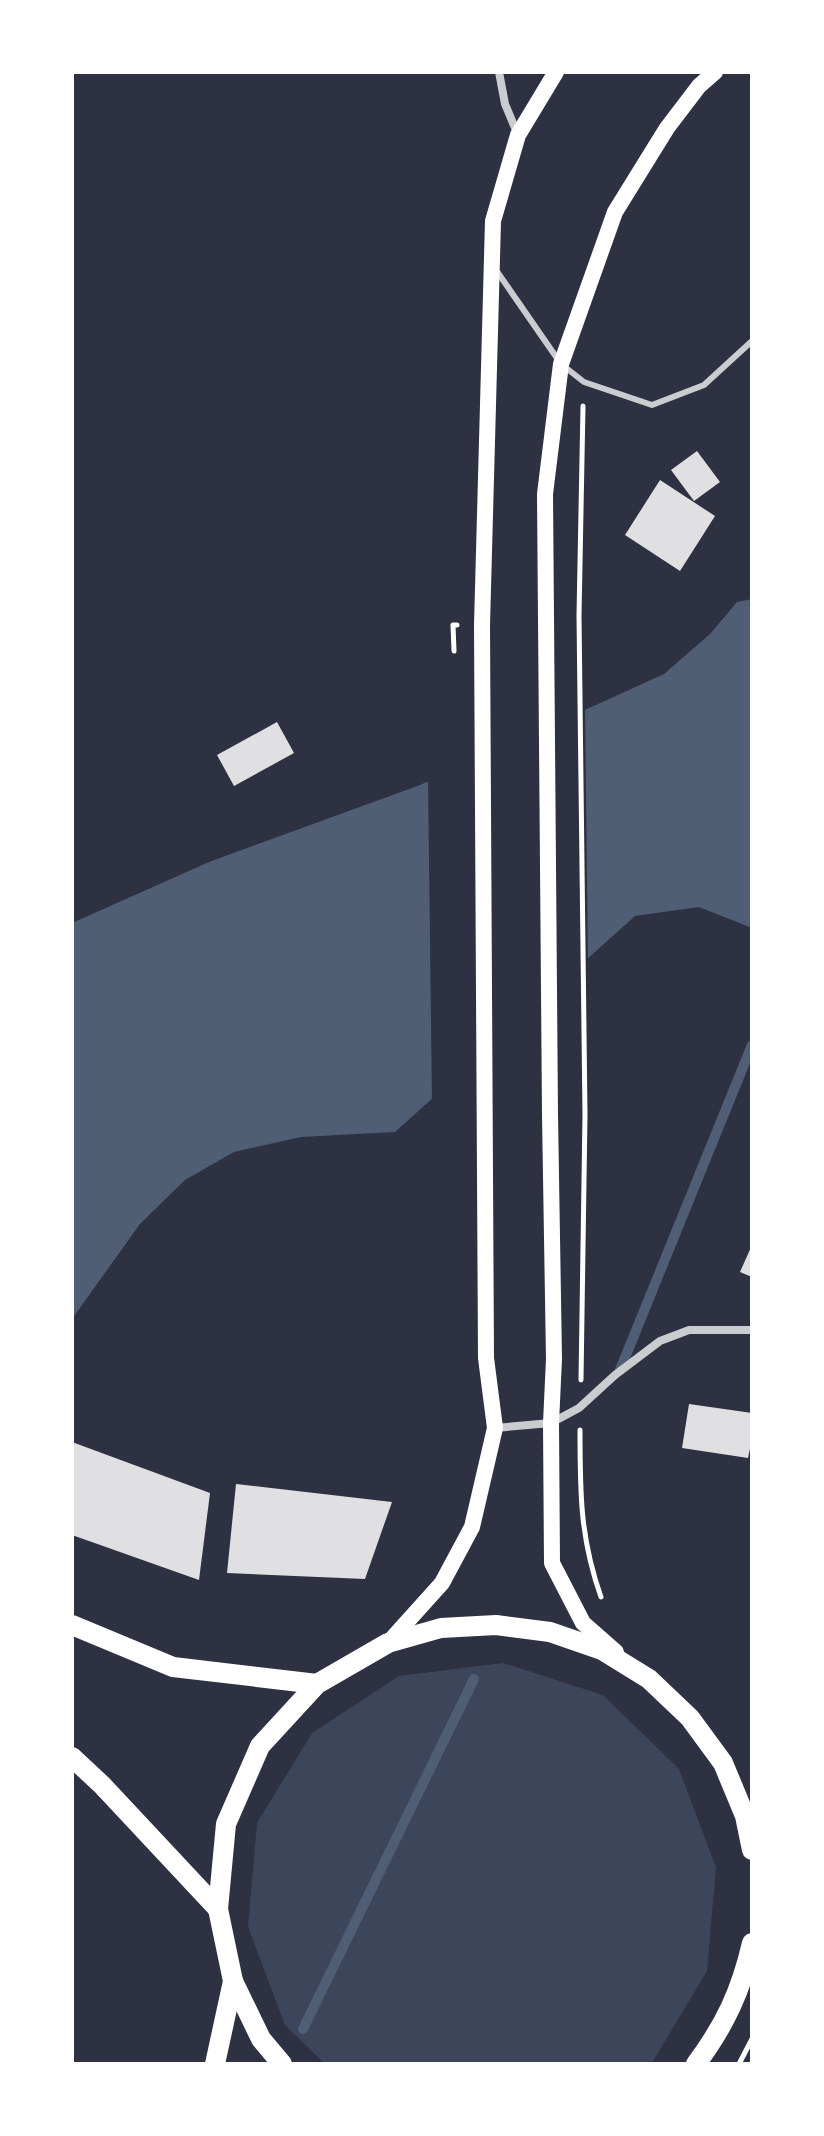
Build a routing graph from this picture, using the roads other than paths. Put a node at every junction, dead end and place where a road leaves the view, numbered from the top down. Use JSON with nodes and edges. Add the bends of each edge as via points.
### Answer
{"nodes":[{"id":1,"x":499,"y":72,"type":"edge"},
{"id":2,"x":556,"y":72,"type":"edge"},
{"id":3,"x":715,"y":72,"type":"edge"},
{"id":4,"x":518,"y":135,"type":"junction"},
{"id":5,"x":492,"y":264,"type":"junction"},
{"id":6,"x":752,"y":341,"type":"edge"},
{"id":7,"x":561,"y":364,"type":"junction"},
{"id":8,"x":752,"y":1330,"type":"edge"},
{"id":9,"x":551,"y":1423,"type":"junction"},
{"id":10,"x":495,"y":1428,"type":"junction"},
{"id":11,"x":72,"y":1625,"type":"edge"},
{"id":12,"x":388,"y":1643,"type":"junction"},
{"id":13,"x":649,"y":1679,"type":"junction"},
{"id":14,"x":317,"y":1684,"type":"junction"},
{"id":15,"x":72,"y":1757,"type":"edge"},
{"id":16,"x":752,"y":1850,"type":"edge"},
{"id":17,"x":218,"y":1909,"type":"junction"},
{"id":18,"x":752,"y":1943,"type":"edge"},
{"id":19,"x":233,"y":1981,"type":"junction"},
{"id":20,"x":215,"y":2064,"type":"edge"},
{"id":21,"x":282,"y":2064,"type":"edge"},
{"id":22,"x":696,"y":2064,"type":"edge"}],
"edges":[{"from":1,"to":4,"type":"street"},
{"from":2,"to":4,"type":"main road"},
{"from":3,"to":7,"type":"main road","via":[[667,128],[615,212]]},
{"from":4,"to":5,"type":"main road","via":[[493,221]]},
{"from":5,"to":7,"type":"lane"},
{"from":5,"to":10,"type":"main road","via":[[483,657],[486,1358]]},
{"from":6,"to":7,"type":"lane","via":[[704,385],[652,405],[584,382]]},
{"from":7,"to":9,"type":"main road","via":[[545,494]]},
{"from":8,"to":9,"type":"street","via":[[689,1330],[660,1341],[579,1408]]},
{"from":9,"to":10,"type":"street"},
{"from":9,"to":13,"type":"main road","via":[[552,1563],[583,1623]]},
{"from":10,"to":12,"type":"main road","via":[[472,1527],[442,1583]]},
{"from":11,"to":14,"type":"main road","via":[[173,1667]]},
{"from":12,"to":13,"type":"main road","via":[[441,1628],[496,1625],[550,1632],[602,1650]]},
{"from":12,"to":14,"type":"main road"},
{"from":13,"to":16,"type":"main road","via":[[690,1718],[723,1763],[745,1816]]},
{"from":14,"to":17,"type":"main road","via":[[254,1759],[226,1824]]},
{"from":15,"to":17,"type":"main road"},
{"from":17,"to":19,"type":"main road"},
{"from":18,"to":22,"type":"main road","via":[[743,1983]]},
{"from":19,"to":20,"type":"main road"},
{"from":19,"to":21,"type":"main road","via":[[261,2039]]}]}
